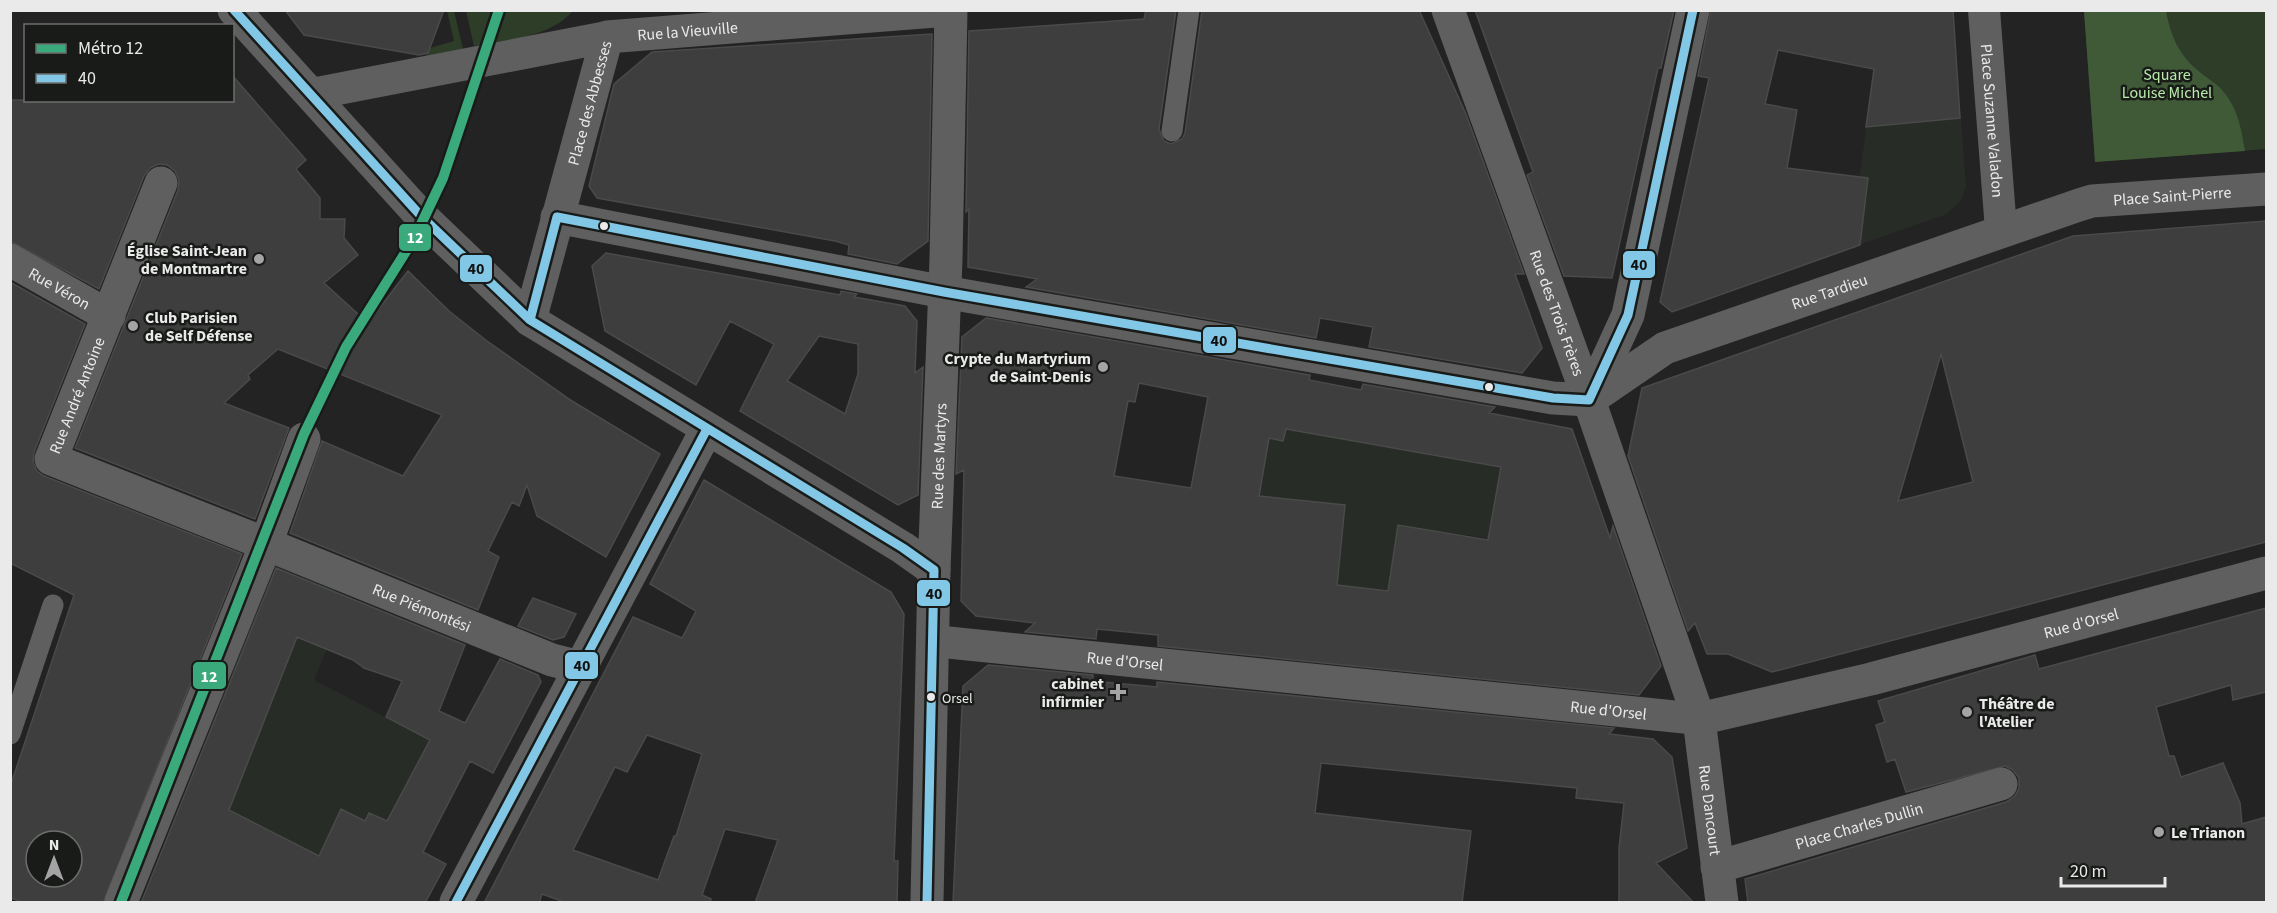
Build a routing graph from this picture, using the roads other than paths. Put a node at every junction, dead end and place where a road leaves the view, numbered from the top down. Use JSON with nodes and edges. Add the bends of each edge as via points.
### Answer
{"nodes":[{"id":1,"x":234,"y":10,"type":"edge"},
{"id":2,"x":949,"y":10,"type":"edge"},
{"id":3,"x":1189,"y":10,"type":"edge"},
{"id":4,"x":1448,"y":10,"type":"edge"},
{"id":5,"x":1693,"y":10,"type":"edge"},
{"id":6,"x":1984,"y":10,"type":"edge"},
{"id":7,"x":606,"y":37,"type":"junction"},
{"id":8,"x":312,"y":94,"type":"junction"},
{"id":9,"x":1172,"y":131,"type":"dead end"},
{"id":10,"x":161,"y":183,"type":"dead end"},
{"id":11,"x":2266,"y":189,"type":"edge"},
{"id":12,"x":2079,"y":205,"type":"joint"},
{"id":13,"x":557,"y":217,"type":"junction"},
{"id":14,"x":2001,"y":231,"type":"junction"},
{"id":15,"x":10,"y":260,"type":"edge"},
{"id":16,"x":944,"y":292,"type":"junction"},
{"id":17,"x":109,"y":316,"type":"junction"},
{"id":18,"x":530,"y":320,"type":"junction"},
{"id":19,"x":1589,"y":400,"type":"junction"},
{"id":20,"x":707,"y":429,"type":"junction"},
{"id":21,"x":304,"y":439,"type":"dead end"},
{"id":22,"x":266,"y":544,"type":"junction"},
{"id":23,"x":934,"y":570,"type":"junction"},
{"id":24,"x":2266,"y":573,"type":"edge"},
{"id":25,"x":53,"y":605,"type":"dead end"},
{"id":26,"x":934,"y":641,"type":"junction"},
{"id":27,"x":580,"y":667,"type":"junction"},
{"id":28,"x":1699,"y":719,"type":"junction"},
{"id":29,"x":10,"y":734,"type":"edge"},
{"id":30,"x":2001,"y":784,"type":"dead end"},
{"id":31,"x":1717,"y":867,"type":"junction"},
{"id":32,"x":121,"y":903,"type":"edge"},
{"id":33,"x":456,"y":903,"type":"edge"},
{"id":34,"x":927,"y":903,"type":"edge"},
{"id":35,"x":1722,"y":903,"type":"edge"}],
"edges":[{"from":1,"to":8,"type":"street"},
{"from":2,"to":7,"type":"street","name":"Rue la Vieuville"},
{"from":2,"to":16,"type":"street","name":"Rue des Martyrs"},
{"from":3,"to":9,"type":"lane"},
{"from":4,"to":19,"type":"street","name":"Rue des Trois Frères"},
{"from":5,"to":19,"type":"street","via":[[1628,315]]},
{"from":6,"to":14,"type":"street","name":"Place Suzanne Valadon"},
{"from":7,"to":8,"type":"street","name":"Place des Abbesses"},
{"from":7,"to":13,"type":"street","name":"Place des Abbesses"},
{"from":8,"to":18,"type":"street","via":[[421,216]]},
{"from":10,"to":17,"type":"street","name":"Rue André Antoine"},
{"from":11,"to":12,"type":"street","name":"Place Saint-Pierre"},
{"from":12,"to":14,"type":"street","name":"Rue Tardieu"},
{"from":13,"to":16,"type":"street"},
{"from":13,"to":18,"type":"street","name":"Place des Abbesses"},
{"from":14,"to":19,"type":"street","name":"Rue Tardieu","via":[[1665,348]]},
{"from":15,"to":17,"type":"street","name":"Rue Véron"},
{"from":16,"to":19,"type":"street","via":[[1553,398]]},
{"from":16,"to":23,"type":"street","name":"Rue des Martyrs"},
{"from":17,"to":22,"type":"street","name":"Rue André Antoine","via":[[51,459]]},
{"from":18,"to":20,"type":"street"},
{"from":19,"to":28,"type":"street","name":"Rue des Trois Frères"},
{"from":20,"to":23,"type":"street"},
{"from":20,"to":27,"type":"street"},
{"from":21,"to":22,"type":"street"},
{"from":22,"to":27,"type":"street","name":"Rue Piémontési","via":[[552,660]]},
{"from":22,"to":32,"type":"street"},
{"from":23,"to":26,"type":"street","name":"Rue des Martyrs"},
{"from":24,"to":28,"type":"street","name":"Rue d'Orsel","via":[[1871,679]]},
{"from":25,"to":29,"type":"lane"},
{"from":26,"to":28,"type":"street","name":"Rue d'Orsel"},
{"from":26,"to":34,"type":"street","name":"Rue des Martyrs"},
{"from":27,"to":33,"type":"street"},
{"from":28,"to":31,"type":"street","name":"Rue Dancourt"},
{"from":30,"to":31,"type":"street","name":"Place Charles Dullin"},
{"from":31,"to":35,"type":"street","name":"Rue Dancourt"}]}
